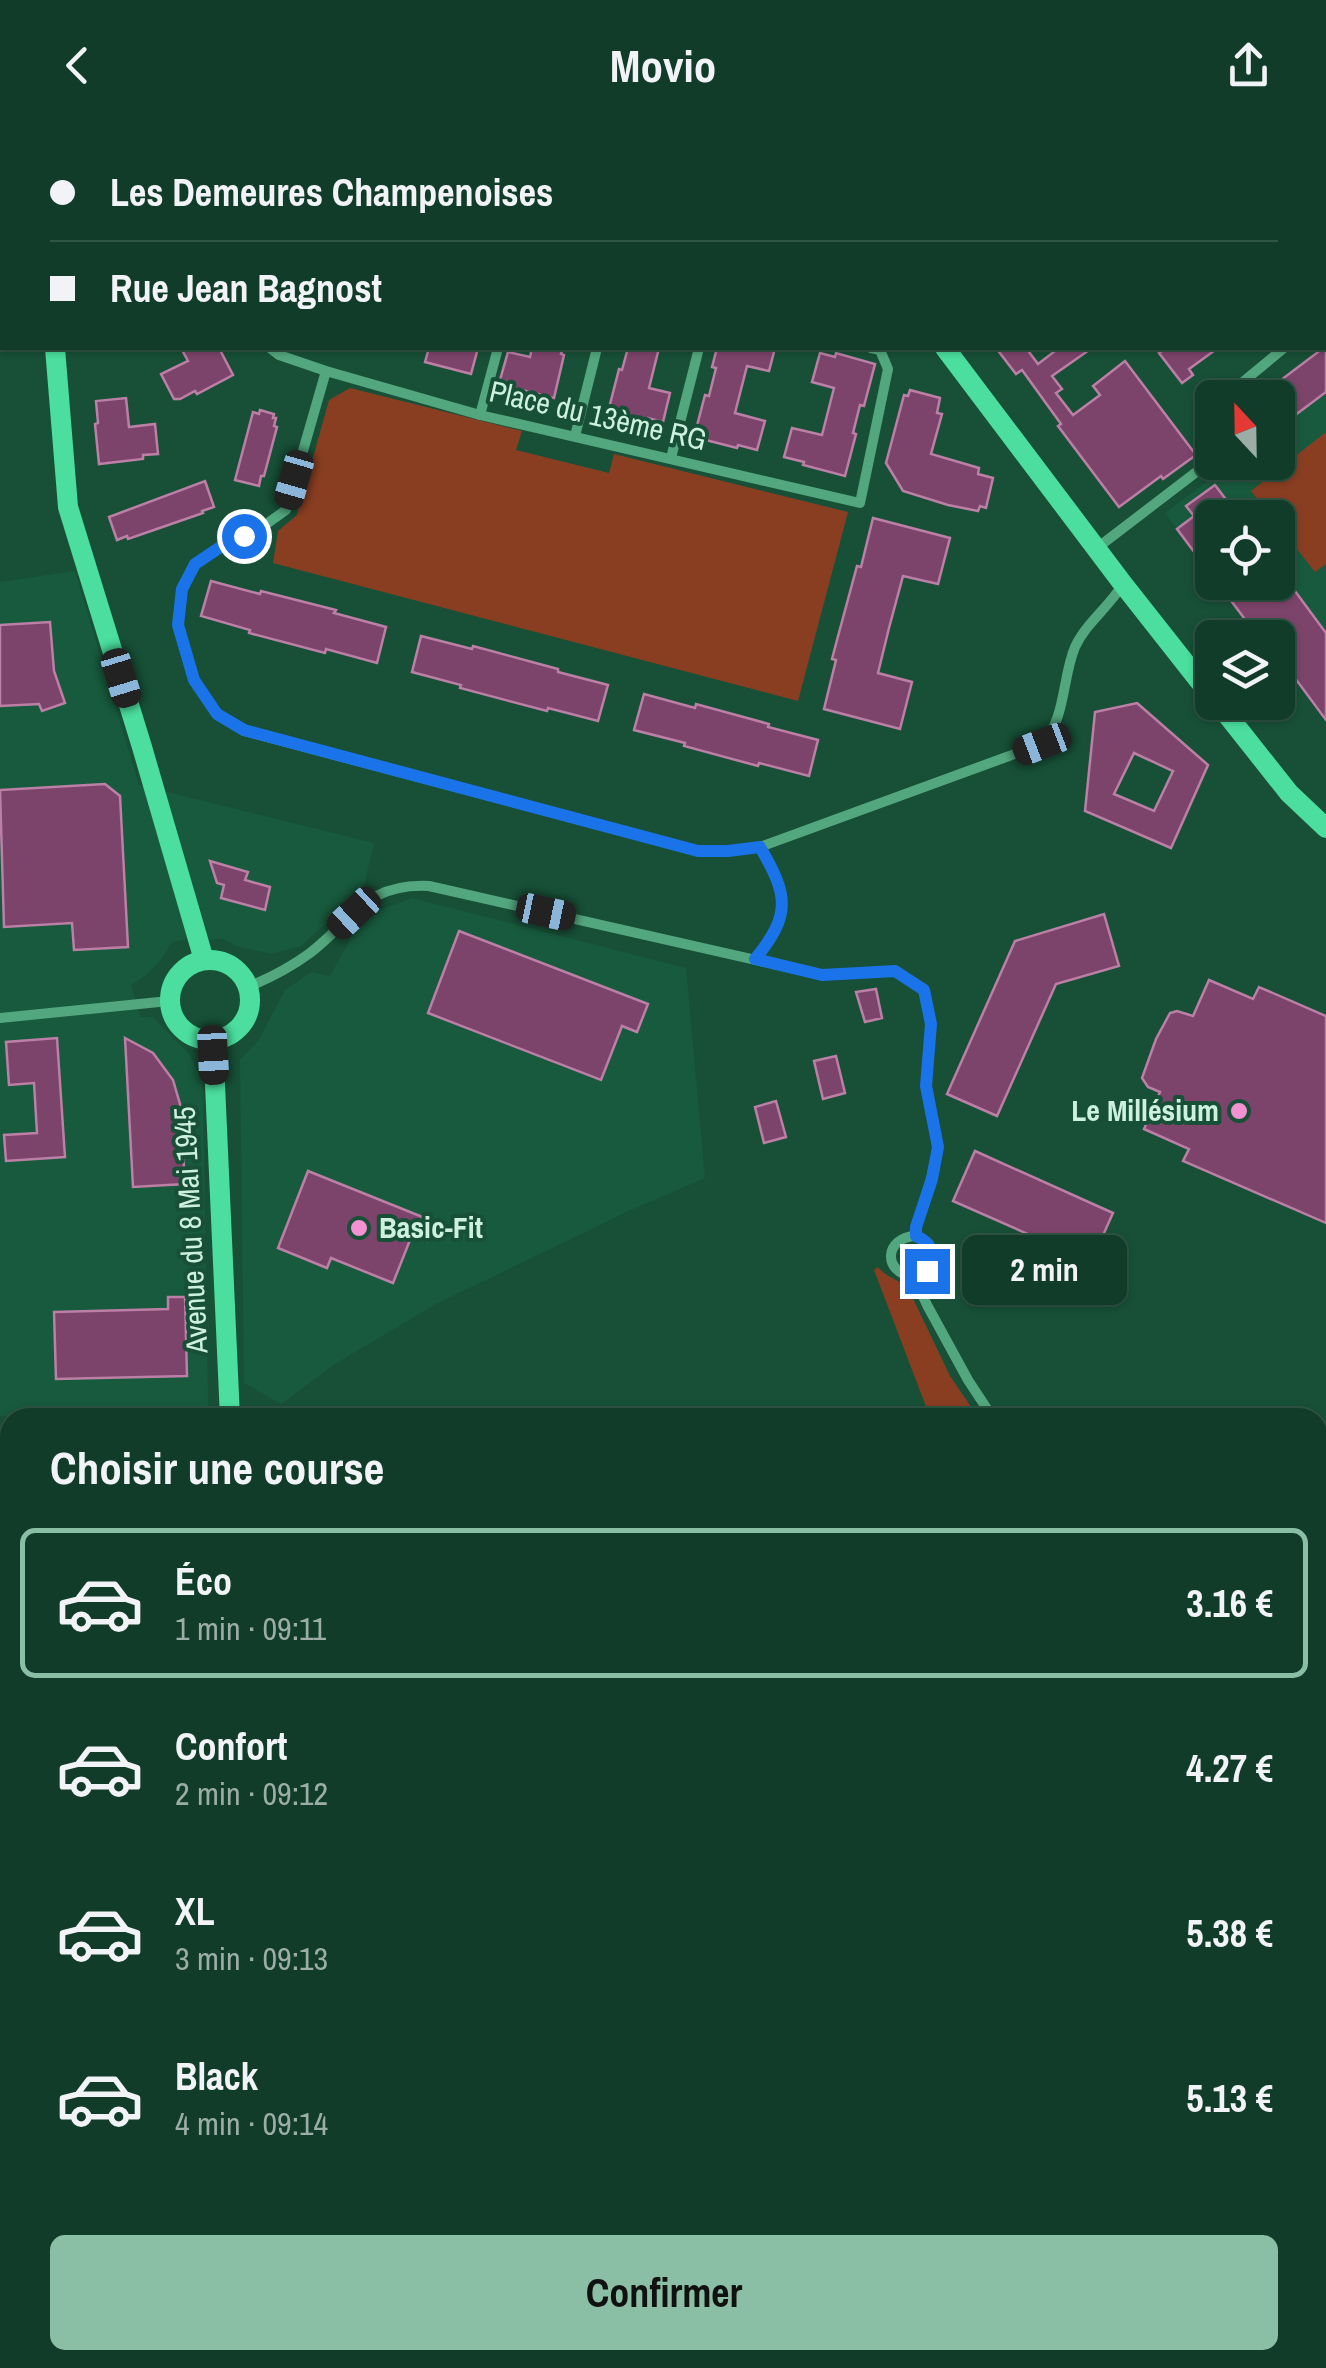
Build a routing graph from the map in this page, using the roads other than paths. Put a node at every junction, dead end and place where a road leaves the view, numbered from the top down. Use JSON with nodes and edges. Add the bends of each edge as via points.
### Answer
{"nodes":[{"id":1,"x":55,"y":350,"type":"edge"},
{"id":2,"x":272,"y":350,"type":"edge"},
{"id":3,"x":497,"y":350,"type":"edge"},
{"id":4,"x":596,"y":350,"type":"edge"},
{"id":5,"x":698,"y":350,"type":"edge"},
{"id":6,"x":880,"y":350,"type":"edge"},
{"id":7,"x":947,"y":350,"type":"edge"},
{"id":8,"x":1282,"y":350,"type":"edge"},
{"id":9,"x":326,"y":372,"type":"junction"},
{"id":10,"x":1245,"y":380,"type":"edge"},
{"id":11,"x":480,"y":414,"type":"junction"},
{"id":12,"x":575,"y":436,"type":"junction"},
{"id":13,"x":671,"y":458,"type":"junction"},
{"id":14,"x":1195,"y":473,"type":"edge"},
{"id":15,"x":1097,"y":548,"type":"junction"},
{"id":16,"x":1123,"y":584,"type":"junction"},
{"id":17,"x":1195,"y":675,"type":"edge"},
{"id":18,"x":1231,"y":720,"type":"edge"},
{"id":19,"x":1326,"y":828,"type":"edge"},
{"id":20,"x":760,"y":847,"type":"junction"},
{"id":21,"x":755,"y":959,"type":"junction"},
{"id":22,"x":204,"y":960,"type":"junction"},
{"id":23,"x":248,"y":987,"type":"junction"},
{"id":24,"x":170,"y":1001,"type":"junction"},
{"id":25,"x":0,"y":1018,"type":"edge"},
{"id":26,"x":213,"y":1040,"type":"junction"},
{"id":27,"x":916,"y":1236,"type":"junction"},
{"id":28,"x":914,"y":1277,"type":"junction"},
{"id":29,"x":230,"y":1408,"type":"edge"},
{"id":30,"x":986,"y":1408,"type":"edge"}],
"edges":[{"from":1,"to":22,"type":"main road","via":[[68,507]]},
{"from":2,"to":9,"type":"street","name":"Place du 13ème RG"},
{"from":3,"to":11,"type":"street"},
{"from":4,"to":12,"type":"street"},
{"from":5,"to":13,"type":"street"},
{"from":6,"to":13,"type":"street","name":"Place du 13ème RG","via":[[888,368],[860,503]]},
{"from":7,"to":15,"type":"main road"},
{"from":8,"to":10,"type":"street"},
{"from":9,"to":11,"type":"street","name":"Place du 13ème RG"},
{"from":9,"to":20,"type":"street","via":[[286,510],[195,564],[182,589],[178,625],[194,680],[217,714],[244,730],[698,851]]},
{"from":11,"to":12,"type":"street","name":"Place du 13ème RG"},
{"from":12,"to":13,"type":"street","name":"Place du 13ème RG"},
{"from":14,"to":15,"type":"street"},
{"from":15,"to":16,"type":"main road"},
{"from":16,"to":17,"type":"main road"},
{"from":16,"to":20,"type":"street","via":[[1075,648],[1052,733],[1042,744]]},
{"from":18,"to":19,"type":"main road"},
{"from":20,"to":21,"type":"street","via":[[778,877],[784,908]]},
{"from":21,"to":23,"type":"street","via":[[411,886],[368,900],[311,952]]},
{"from":21,"to":27,"type":"street","via":[[822,975],[895,971],[924,990],[931,1024],[926,1086],[938,1147]]},
{"from":22,"to":23,"type":"main road","via":[[234,968]]},
{"from":22,"to":24,"type":"main road","via":[[177,977]]},
{"from":23,"to":26,"type":"main road","via":[[244,1022],[230,1036]]},
{"from":24,"to":25,"type":"street"},
{"from":24,"to":26,"type":"main road","via":[[180,1028]]},
{"from":26,"to":29,"type":"main road","name":"Avenue du 8 Mai 1945"},
{"from":27,"to":28,"type":"street","via":[[929,1244],[933,1258]]},
{"from":27,"to":28,"type":"street","via":[[902,1238],[891,1254],[894,1268]]},
{"from":28,"to":30,"type":"street"}]}
